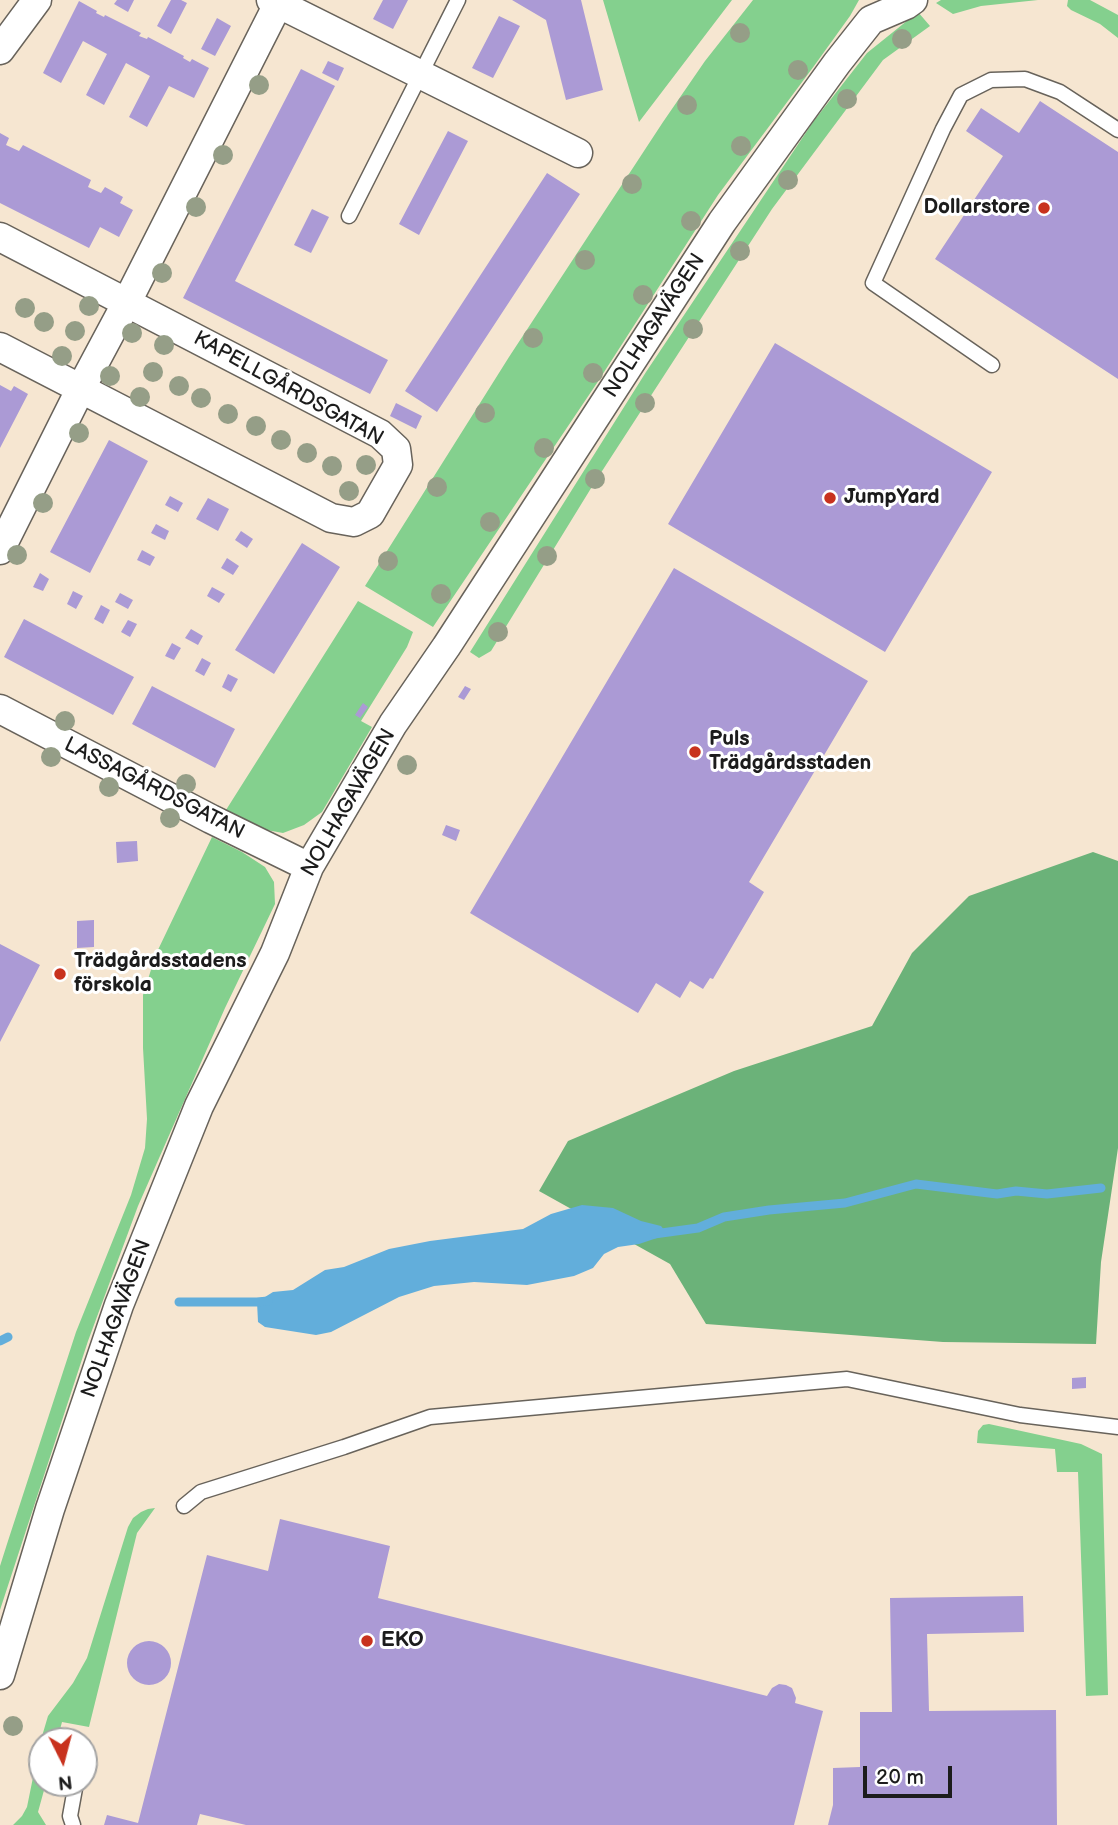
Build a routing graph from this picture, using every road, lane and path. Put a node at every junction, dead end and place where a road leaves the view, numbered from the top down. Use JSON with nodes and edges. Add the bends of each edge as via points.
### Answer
{"nodes":[{"id":1,"x":37,"y":0,"type":"edge"},
{"id":2,"x":458,"y":0,"type":"edge"},
{"id":3,"x":913,"y":0,"type":"edge"},
{"id":4,"x":275,"y":2,"type":"edge"},
{"id":5,"x":873,"y":10,"type":"edge"},
{"id":6,"x":0,"y":50,"type":"edge"},
{"id":7,"x":420,"y":75,"type":"junction"},
{"id":8,"x":1118,"y":130,"type":"edge"},
{"id":9,"x":578,"y":153,"type":"dead end"},
{"id":10,"x":349,"y":216,"type":"dead end"},
{"id":11,"x":0,"y":237,"type":"edge"},
{"id":12,"x":127,"y":302,"type":"junction"},
{"id":13,"x":0,"y":347,"type":"edge"},
{"id":14,"x":992,"y":365,"type":"dead end"},
{"id":15,"x":81,"y":388,"type":"junction"},
{"id":16,"x":0,"y":550,"type":"edge"},
{"id":17,"x":0,"y":709,"type":"edge"},
{"id":18,"x":309,"y":867,"type":"junction"},
{"id":19,"x":1118,"y":1427,"type":"edge"},
{"id":20,"x":184,"y":1506,"type":"dead end"},
{"id":21,"x":0,"y":1675,"type":"edge"},
{"id":22,"x":73,"y":1797,"type":"edge"},
{"id":23,"x":73,"y":1825,"type":"edge"}],
"edges":[{"from":1,"to":6,"type":"street"},
{"from":2,"to":7,"type":"lane"},
{"from":3,"to":5,"type":"street","name":"NOLHAGAVÄGEN"},
{"from":4,"to":7,"type":"street"},
{"from":4,"to":12,"type":"street"},
{"from":5,"to":18,"type":"street","name":"NOLHAGAVÄGEN","via":[[722,222],[393,724]]},
{"from":7,"to":9,"type":"street"},
{"from":7,"to":10,"type":"lane"},
{"from":8,"to":14,"type":"lane","via":[[1060,92],[1025,79],[991,80],[961,95],[873,283]]},
{"from":11,"to":12,"type":"street","name":"KAPELLGÅRDSGATAN"},
{"from":12,"to":15,"type":"street"},
{"from":12,"to":15,"type":"street","name":"KAPELLGÅRDSGATAN","via":[[380,434],[396,449],[398,465],[370,514],[354,522],[331,518]]},
{"from":13,"to":15,"type":"street","name":"KAPELLGÅRDSGATAN"},
{"from":15,"to":16,"type":"street"},
{"from":17,"to":18,"type":"street","name":"LASSAGÅRDSGATAN"},
{"from":18,"to":21,"type":"street","name":"NOLHAGAVÄGEN","via":[[275,953],[199,1106],[119,1305],[50,1508]]},
{"from":19,"to":20,"type":"lane","via":[[1020,1415],[847,1379],[430,1417],[201,1492]]},
{"from":22,"to":23,"type":"lane"}]}
